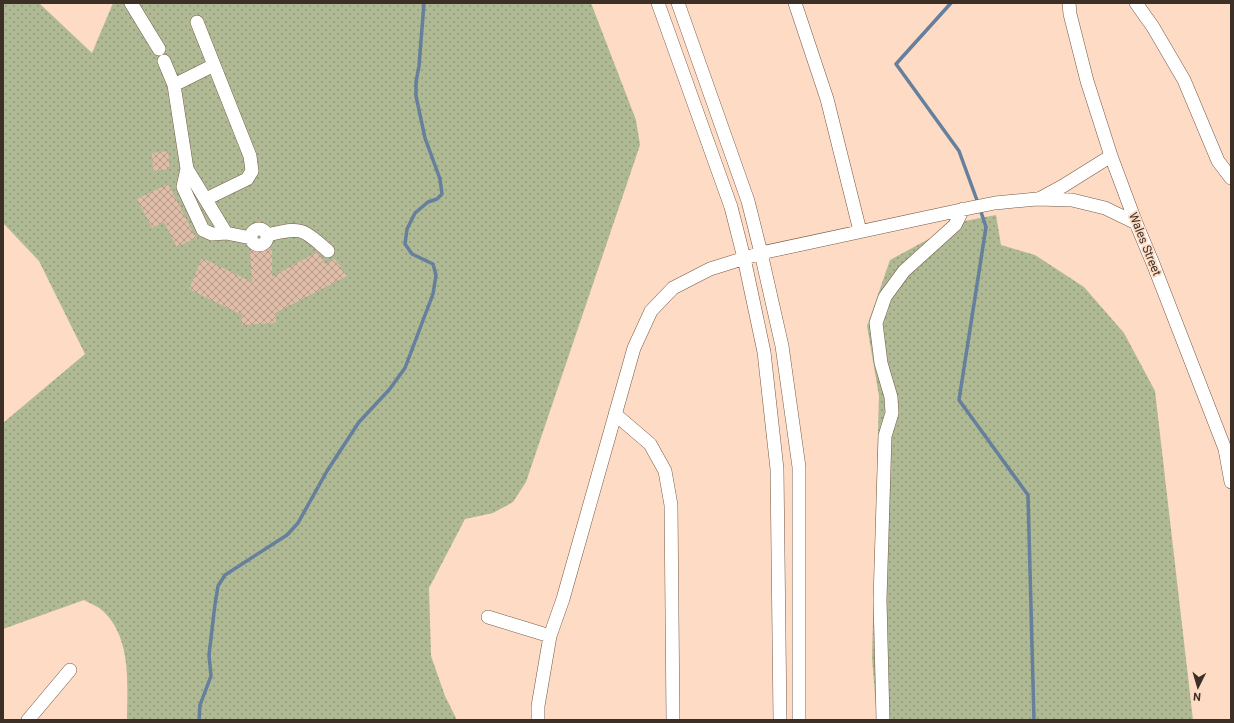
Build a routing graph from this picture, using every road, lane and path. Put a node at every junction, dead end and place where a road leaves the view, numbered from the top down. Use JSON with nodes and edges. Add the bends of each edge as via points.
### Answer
{"nodes":[{"id":1,"x":131,"y":3,"type":"edge"},
{"id":2,"x":658,"y":3,"type":"edge"},
{"id":3,"x":678,"y":3,"type":"edge"},
{"id":4,"x":794,"y":3,"type":"edge"},
{"id":5,"x":1069,"y":3,"type":"edge"},
{"id":6,"x":1136,"y":3,"type":"edge"},
{"id":7,"x":197,"y":22,"type":"dead end"},
{"id":8,"x":214,"y":65,"type":"junction"},
{"id":9,"x":174,"y":85,"type":"junction"},
{"id":10,"x":1111,"y":156,"type":"junction"},
{"id":11,"x":187,"y":169,"type":"junction"},
{"id":12,"x":1231,"y":178,"type":"edge"},
{"id":13,"x":206,"y":200,"type":"junction"},
{"id":14,"x":1037,"y":200,"type":"junction"},
{"id":15,"x":966,"y":208,"type":"junction"},
{"id":16,"x":1136,"y":223,"type":"junction"},
{"id":17,"x":860,"y":231,"type":"junction"},
{"id":18,"x":226,"y":233,"type":"junction"},
{"id":19,"x":328,"y":251,"type":"dead end"},
{"id":20,"x":762,"y":253,"type":"junction"},
{"id":21,"x":744,"y":258,"type":"junction"},
{"id":22,"x":615,"y":414,"type":"junction"},
{"id":23,"x":1228,"y":451,"type":"edge"},
{"id":24,"x":1231,"y":482,"type":"edge"},
{"id":25,"x":488,"y":617,"type":"dead end"},
{"id":26,"x":550,"y":636,"type":"junction"},
{"id":27,"x":70,"y":670,"type":"dead end"},
{"id":28,"x":28,"y":720,"type":"edge"},
{"id":29,"x":538,"y":720,"type":"edge"},
{"id":30,"x":673,"y":720,"type":"edge"},
{"id":31,"x":780,"y":720,"type":"edge"},
{"id":32,"x":799,"y":720,"type":"edge"},
{"id":33,"x":883,"y":720,"type":"edge"}],
"edges":[{"from":1,"to":9,"type":"street","via":[[158,49],[156,59],[164,61]]},
{"from":2,"to":21,"type":"street","via":[[731,208]]},
{"from":3,"to":20,"type":"street","via":[[748,201]]},
{"from":4,"to":17,"type":"street","via":[[827,99]]},
{"from":5,"to":10,"type":"street","name":"Wales Street","via":[[1087,81]]},
{"from":6,"to":12,"type":"street","via":[[1184,80],[1218,161]]},
{"from":7,"to":8,"type":"street"},
{"from":8,"to":9,"type":"street"},
{"from":8,"to":13,"type":"street","via":[[250,156],[252,171],[247,180]]},
{"from":9,"to":11,"type":"street"},
{"from":10,"to":14,"type":"street"},
{"from":10,"to":16,"type":"street","name":"Wales Street"},
{"from":11,"to":13,"type":"street"},
{"from":11,"to":18,"type":"street","via":[[183,187],[204,230],[212,234]]},
{"from":13,"to":18,"type":"street"},
{"from":14,"to":15,"type":"street"},
{"from":14,"to":16,"type":"street","via":[[1072,200],[1105,208]]},
{"from":15,"to":17,"type":"street"},
{"from":15,"to":33,"type":"street","via":[[955,225],[904,271],[885,297],[876,323],[881,364],[891,397],[892,413],[885,436],[880,592]]},
{"from":16,"to":23,"type":"street","name":"Wales Street"},
{"from":17,"to":20,"type":"street"},
{"from":18,"to":19,"type":"street","via":[[251,238],[254,230],[258,229],[265,231],[267,235],[292,231],[305,232]]},
{"from":20,"to":21,"type":"street"},
{"from":20,"to":32,"type":"street","via":[[782,346],[799,467]]},
{"from":21,"to":22,"type":"street","via":[[710,269],[673,288],[651,311],[634,348]]},
{"from":21,"to":31,"type":"street","via":[[764,352],[777,469]]},
{"from":22,"to":26,"type":"street"},
{"from":22,"to":30,"type":"street","via":[[650,444],[665,471],[671,505]]},
{"from":23,"to":24,"type":"street","name":"Wales Street"},
{"from":25,"to":26,"type":"street"},
{"from":26,"to":29,"type":"street"},
{"from":27,"to":28,"type":"street"}]}
